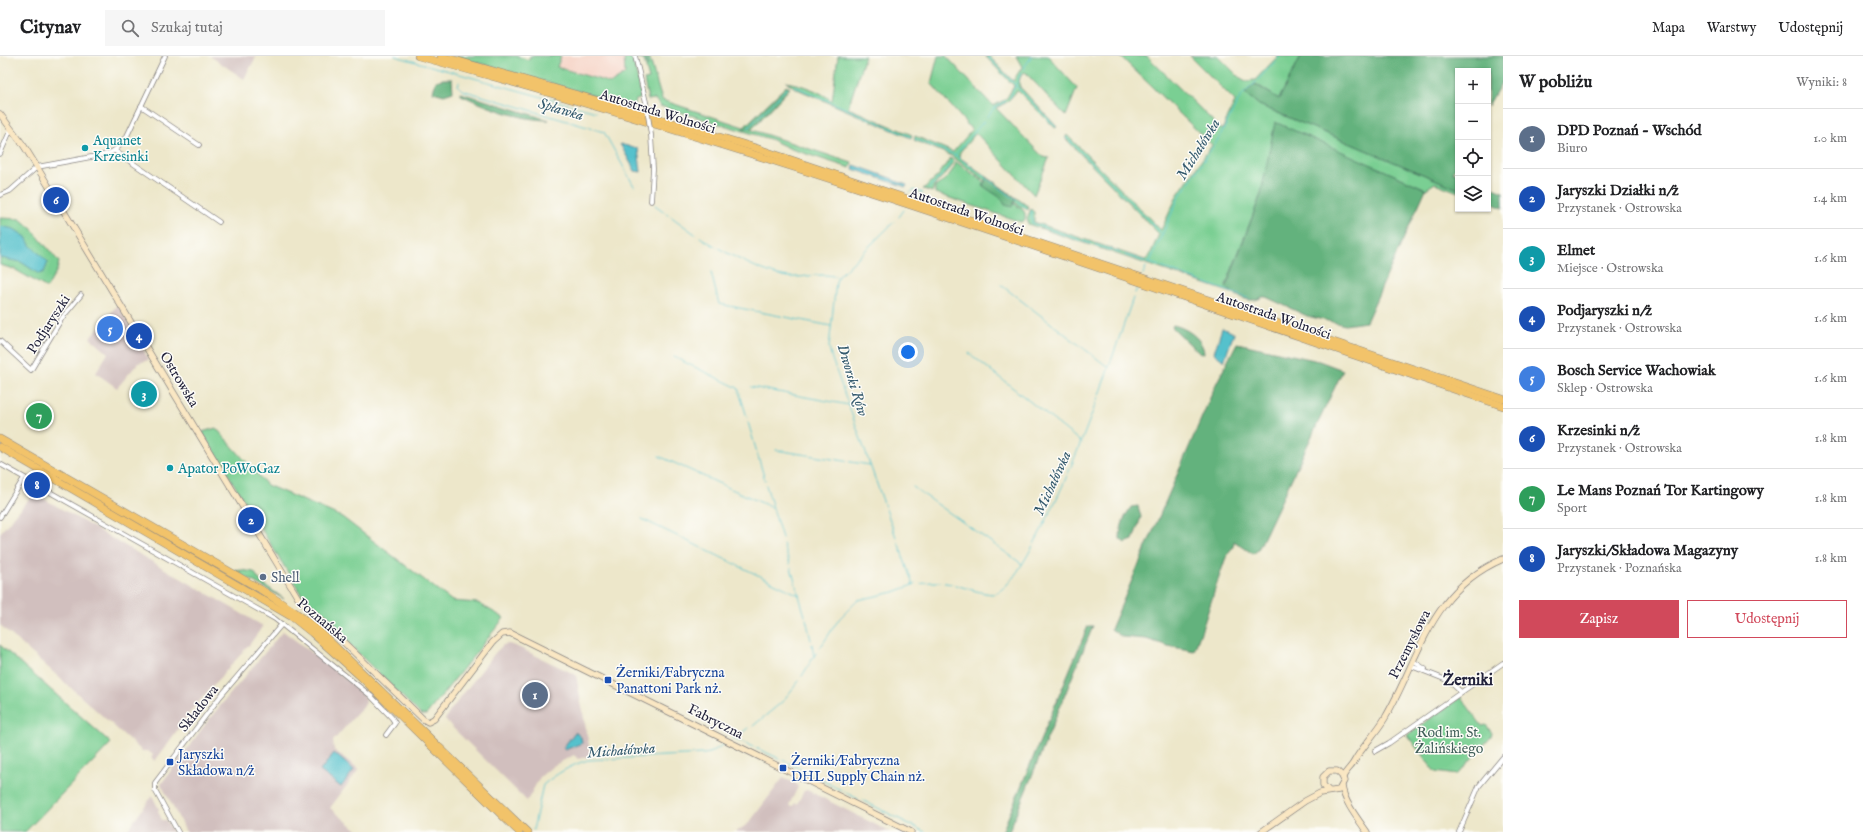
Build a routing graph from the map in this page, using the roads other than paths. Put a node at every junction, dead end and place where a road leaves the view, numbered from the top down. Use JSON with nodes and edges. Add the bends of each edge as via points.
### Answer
{"nodes":[{"id":1,"x":165,"y":56,"type":"edge"},
{"id":2,"x":418,"y":56,"type":"edge"},
{"id":3,"x":441,"y":56,"type":"edge"},
{"id":4,"x":635,"y":56,"type":"edge"},
{"id":5,"x":141,"y":106,"type":"junction"},
{"id":6,"x":0,"y":114,"type":"edge"},
{"id":7,"x":11,"y":129,"type":"junction"},
{"id":8,"x":198,"y":145,"type":"dead end"},
{"id":9,"x":115,"y":150,"type":"junction"},
{"id":10,"x":0,"y":154,"type":"edge"},
{"id":11,"x":37,"y":167,"type":"junction"},
{"id":12,"x":0,"y":195,"type":"edge"},
{"id":13,"x":651,"y":201,"type":"dead end"},
{"id":14,"x":219,"y":222,"type":"dead end"},
{"id":15,"x":1135,"y":278,"type":"junction"},
{"id":16,"x":1157,"y":286,"type":"junction"},
{"id":17,"x":81,"y":295,"type":"dead end"},
{"id":18,"x":0,"y":341,"type":"edge"},
{"id":19,"x":1503,"y":399,"type":"edge"},
{"id":20,"x":1503,"y":406,"type":"edge"},
{"id":21,"x":1,"y":444,"type":"edge"},
{"id":22,"x":0,"y":464,"type":"edge"},
{"id":23,"x":24,"y":478,"type":"junction"},
{"id":24,"x":0,"y":517,"type":"edge"},
{"id":25,"x":1503,"y":559,"type":"edge"},
{"id":26,"x":214,"y":563,"type":"junction"},
{"id":27,"x":231,"y":567,"type":"dead end"},
{"id":28,"x":286,"y":599,"type":"dead end"},
{"id":29,"x":295,"y":612,"type":"junction"},
{"id":30,"x":282,"y":624,"type":"junction"},
{"id":31,"x":1412,"y":663,"type":"junction"},
{"id":32,"x":1503,"y":663,"type":"edge"},
{"id":33,"x":1460,"y":692,"type":"junction"},
{"id":34,"x":413,"y":710,"type":"joint"},
{"id":35,"x":386,"y":735,"type":"dead end"},
{"id":36,"x":1375,"y":751,"type":"dead end"},
{"id":37,"x":1356,"y":757,"type":"junction"},
{"id":38,"x":1503,"y":757,"type":"edge"},
{"id":39,"x":1336,"y":770,"type":"junction"},
{"id":40,"x":1343,"y":777,"type":"junction"},
{"id":41,"x":1322,"y":784,"type":"junction"},
{"id":42,"x":1342,"y":786,"type":"junction"},
{"id":43,"x":1329,"y":791,"type":"junction"},
{"id":44,"x":1336,"y":791,"type":"junction"},
{"id":45,"x":1305,"y":801,"type":"junction"},
{"id":46,"x":1352,"y":810,"type":"junction"},
{"id":47,"x":178,"y":832,"type":"edge"},
{"id":48,"x":520,"y":832,"type":"edge"},
{"id":49,"x":527,"y":832,"type":"edge"},
{"id":50,"x":911,"y":832,"type":"edge"},
{"id":51,"x":1261,"y":832,"type":"edge"},
{"id":52,"x":1367,"y":832,"type":"edge"},
{"id":53,"x":1459,"y":832,"type":"edge"}],
"edges":[{"from":1,"to":5,"type":"street"},
{"from":2,"to":15,"type":"highway","name":"Autostrada Wolności","via":[[755,154]]},
{"from":3,"to":15,"type":"highway","name":"Autostrada Wolności","via":[[749,146]]},
{"from":4,"to":13,"type":"street","bridge":true,"via":[[651,136]]},
{"from":5,"to":8,"type":"street"},
{"from":5,"to":9,"type":"street","via":[[126,138]]},
{"from":6,"to":7,"type":"street","name":"Ostrowska"},
{"from":7,"to":10,"type":"street"},
{"from":7,"to":11,"type":"street","name":"Ostrowska"},
{"from":9,"to":11,"type":"street","via":[[102,155]]},
{"from":9,"to":14,"type":"street"},
{"from":11,"to":12,"type":"street","via":[[10,191]]},
{"from":11,"to":34,"type":"street","name":"Ostrowska","via":[[298,598]]},
{"from":15,"to":16,"type":"highway","name":"Autostrada Wolności"},
{"from":16,"to":19,"type":"highway","name":"Autostrada Wolności"},
{"from":16,"to":20,"type":"highway","name":"Autostrada Wolności"},
{"from":17,"to":18,"type":"street","name":"Podjaryszki","via":[[62,318],[31,370]]},
{"from":21,"to":26,"type":"highway","name":"Poznańska"},
{"from":21,"to":48,"type":"highway","name":"Poznańska","via":[[292,617],[361,677]]},
{"from":22,"to":23,"type":"street"},
{"from":23,"to":24,"type":"street"},
{"from":23,"to":30,"type":"street"},
{"from":25,"to":31,"type":"street","name":"Przemysłowa","via":[[1474,575],[1449,598],[1433,619]]},
{"from":26,"to":27,"type":"highway"},
{"from":26,"to":29,"type":"highway","name":"Poznańska"},
{"from":28,"to":29,"type":"highway"},
{"from":29,"to":49,"type":"highway","name":"Poznańska","via":[[365,674]]},
{"from":30,"to":35,"type":"street","via":[[371,696],[392,718],[395,723]]},
{"from":30,"to":47,"type":"street","name":"Składowa","via":[[219,698],[155,783],[155,790]]},
{"from":31,"to":33,"type":"street","via":[[1449,681]]},
{"from":31,"to":37,"type":"street","name":"Przemysłowa","via":[[1385,719]]},
{"from":32,"to":33,"type":"street"},
{"from":33,"to":36,"type":"street"},
{"from":34,"to":50,"type":"street","name":"Fabryczna","via":[[427,722],[434,719],[495,639],[502,634],[510,633]]},
{"from":37,"to":39,"type":"street","name":"Przemysłowa"},
{"from":37,"to":40,"type":"street","name":"Przemysłowa"},
{"from":38,"to":53,"type":"street","via":[[1479,786]]},
{"from":39,"to":40,"type":"street"},
{"from":39,"to":41,"type":"street","via":[[1326,773]]},
{"from":40,"to":42,"type":"street"},
{"from":41,"to":43,"type":"street"},
{"from":41,"to":45,"type":"street"},
{"from":42,"to":44,"type":"street"},
{"from":42,"to":46,"type":"street"},
{"from":43,"to":44,"type":"street"},
{"from":43,"to":45,"type":"street"},
{"from":44,"to":46,"type":"street"},
{"from":45,"to":51,"type":"street"},
{"from":46,"to":52,"type":"street"}]}
